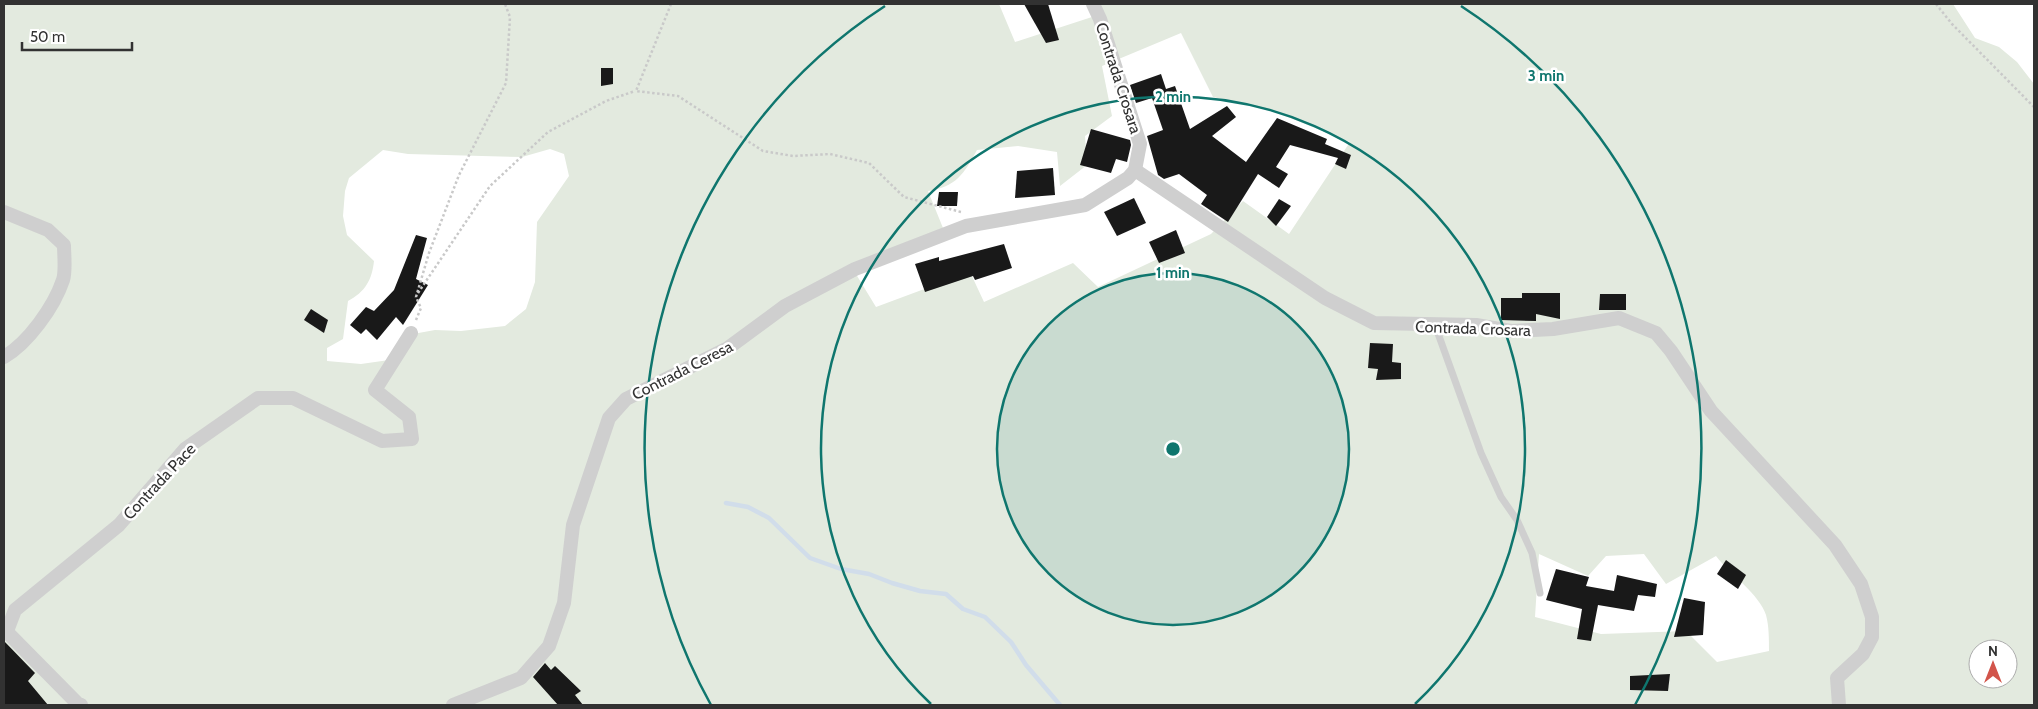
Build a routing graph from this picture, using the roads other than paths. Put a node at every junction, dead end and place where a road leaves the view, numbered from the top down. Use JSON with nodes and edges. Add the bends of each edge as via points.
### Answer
{"nodes":[{"id":1,"x":1093,"y":4,"type":"edge"},
{"id":2,"x":1135,"y":170,"type":"junction"},
{"id":3,"x":4,"y":212,"type":"edge"},
{"id":4,"x":1435,"y":325,"type":"junction"},
{"id":5,"x":410,"y":334,"type":"road end"},
{"id":6,"x":4,"y":357,"type":"edge"},
{"id":7,"x":1540,"y":593,"type":"dead end"},
{"id":8,"x":6,"y":630,"type":"edge"},
{"id":9,"x":79,"y":705,"type":"edge"},
{"id":10,"x":453,"y":705,"type":"edge"},
{"id":11,"x":1839,"y":705,"type":"edge"}],
"edges":[{"from":1,"to":2,"type":"street","name":"Contrada Crosara","via":[[1140,144]]},
{"from":2,"to":4,"type":"street","name":"Contrada Crosara","via":[[1325,298],[1359,317],[1374,323]]},
{"from":2,"to":10,"type":"street","name":"Contrada Ceresa","via":[[1128,178],[1085,204],[966,226],[855,269],[786,306],[728,348],[626,399],[609,418],[573,525],[564,603],[549,646],[521,678]]},
{"from":3,"to":6,"type":"street","via":[[48,230],[64,245],[64,279],[40,322],[19,348]]},
{"from":4,"to":7,"type":"lane","via":[[1480,453],[1532,552]]},
{"from":4,"to":11,"type":"street","name":"Contrada Crosara","via":[[1476,325],[1529,331],[1619,318],[1656,333],[1712,411],[1835,545],[1861,584],[1872,617],[1872,637],[1862,654],[1837,678]]},
{"from":5,"to":8,"type":"street","name":"Contrada Pace","via":[[376,390],[409,417],[412,439],[382,441],[293,398],[258,398],[185,448],[119,525],[15,610]]},
{"from":8,"to":9,"type":"street"}]}
